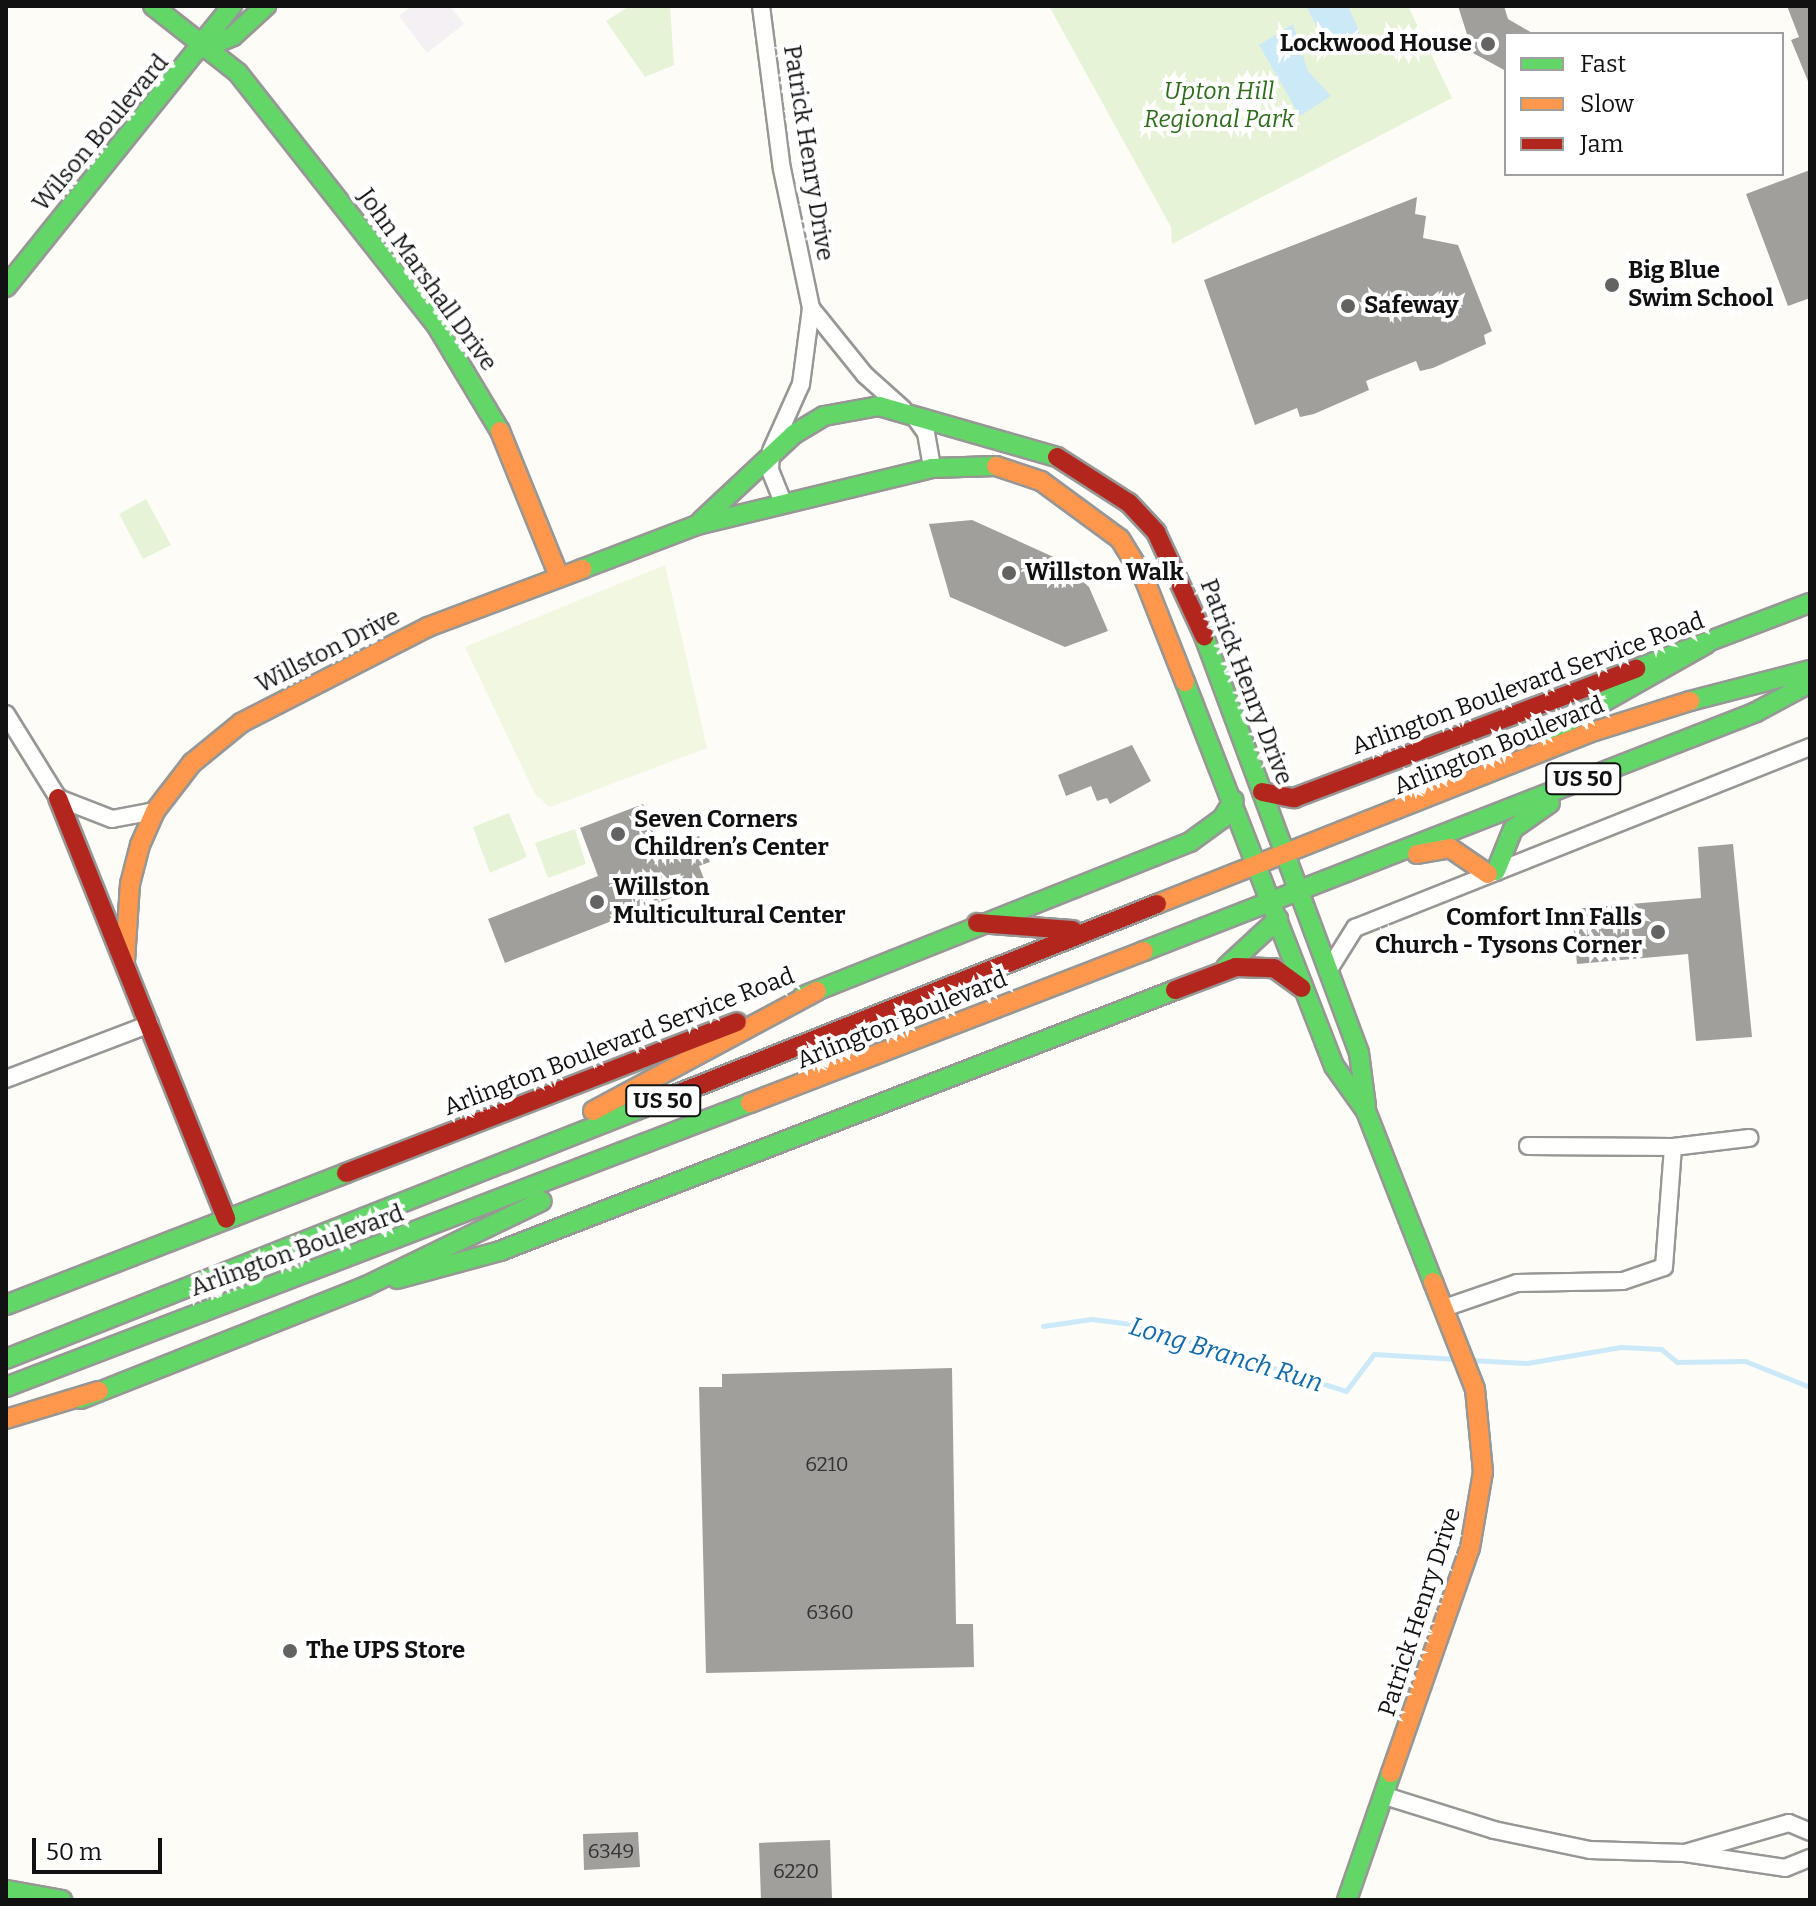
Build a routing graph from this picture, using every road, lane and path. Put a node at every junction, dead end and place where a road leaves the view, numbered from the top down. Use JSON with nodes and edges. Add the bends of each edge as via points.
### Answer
{"nodes":[{"id":1,"x":153,"y":6,"type":"edge"},
{"id":2,"x":232,"y":6,"type":"edge"},
{"id":3,"x":266,"y":6,"type":"edge"},
{"id":4,"x":761,"y":6,"type":"edge"},
{"id":5,"x":204,"y":48,"type":"junction"},
{"id":6,"x":6,"y":287,"type":"edge"},
{"id":7,"x":811,"y":308,"type":"junction"},
{"id":8,"x":910,"y":414,"type":"junction"},
{"id":9,"x":771,"y":451,"type":"junction"},
{"id":10,"x":932,"y":468,"type":"junction"},
{"id":11,"x":783,"y":502,"type":"junction"},
{"id":12,"x":697,"y":525,"type":"junction"},
{"id":13,"x":558,"y":574,"type":"junction"},
{"id":14,"x":1810,"y":603,"type":"edge"},
{"id":15,"x":1706,"y":644,"type":"junction"},
{"id":16,"x":1810,"y":670,"type":"edge"},
{"id":17,"x":1810,"y":683,"type":"edge"},
{"id":18,"x":6,"y":714,"type":"edge"},
{"id":19,"x":1810,"y":747,"type":"edge"},
{"id":20,"x":1601,"y":772,"type":"junction"},
{"id":21,"x":1465,"y":786,"type":"junction"},
{"id":22,"x":1262,"y":792,"type":"junction"},
{"id":23,"x":58,"y":798,"type":"junction"},
{"id":24,"x":1234,"y":800,"type":"junction"},
{"id":25,"x":155,"y":811,"type":"junction"},
{"id":26,"x":1283,"y":855,"type":"junction"},
{"id":27,"x":1257,"y":865,"type":"junction"},
{"id":28,"x":1353,"y":866,"type":"junction"},
{"id":29,"x":1492,"y":872,"type":"junction"},
{"id":30,"x":1296,"y":888,"type":"junction"},
{"id":31,"x":1269,"y":899,"type":"junction"},
{"id":32,"x":1278,"y":919,"type":"junction"},
{"id":33,"x":977,"y":923,"type":"junction"},
{"id":34,"x":1085,"y":930,"type":"junction"},
{"id":35,"x":125,"y":961,"type":"junction"},
{"id":36,"x":1328,"y":971,"type":"junction"},
{"id":37,"x":1199,"y":982,"type":"junction"},
{"id":38,"x":817,"y":991,"type":"junction"},
{"id":39,"x":1306,"y":992,"type":"junction"},
{"id":40,"x":150,"y":1024,"type":"junction"},
{"id":41,"x":6,"y":1079,"type":"edge"},
{"id":42,"x":1366,"y":1111,"type":"junction"},
{"id":43,"x":692,"y":1127,"type":"junction"},
{"id":44,"x":1749,"y":1138,"type":"dead end"},
{"id":45,"x":1528,"y":1146,"type":"dead end"},
{"id":46,"x":1673,"y":1147,"type":"junction"},
{"id":47,"x":415,"y":1201,"type":"junction"},
{"id":48,"x":226,"y":1219,"type":"junction"},
{"id":49,"x":238,"y":1266,"type":"junction"},
{"id":50,"x":366,"y":1286,"type":"junction"},
{"id":51,"x":6,"y":1305,"type":"edge"},
{"id":52,"x":1447,"y":1307,"type":"junction"},
{"id":53,"x":6,"y":1346,"type":"edge"},
{"id":54,"x":6,"y":1359,"type":"edge"},
{"id":55,"x":6,"y":1387,"type":"edge"},
{"id":56,"x":99,"y":1391,"type":"junction"},
{"id":57,"x":6,"y":1419,"type":"edge"},
{"id":58,"x":6,"y":1432,"type":"edge"},
{"id":59,"x":1385,"y":1796,"type":"junction"},
{"id":60,"x":1810,"y":1832,"type":"edge"},
{"id":61,"x":1685,"y":1853,"type":"junction"},
{"id":62,"x":1810,"y":1858,"type":"edge"},
{"id":63,"x":6,"y":1890,"type":"edge"},
{"id":64,"x":62,"y":1900,"type":"edge"},
{"id":65,"x":1347,"y":1900,"type":"edge"}],
"edges":[{"from":1,"to":5,"type":"main road","name":"John Marshall Drive"},
{"from":2,"to":5,"type":"main road","name":"Wilson Boulevard"},
{"from":3,"to":5,"type":"main road","name":"Wilson Boulevard","via":[[233,36]]},
{"from":4,"to":7,"type":"street","name":"Patrick Henry Drive","via":[[782,169]]},
{"from":5,"to":6,"type":"main road","name":"Wilson Boulevard"},
{"from":5,"to":13,"type":"main road","name":"John Marshall Drive","via":[[264,104],[444,338],[501,432]]},
{"from":7,"to":8,"type":"street","name":"Patrick Henry Drive","via":[[855,364]]},
{"from":7,"to":9,"type":"street","name":"Patrick Henry Drive","via":[[801,384]]},
{"from":8,"to":9,"type":"main road","name":"Patrick Henry Drive","via":[[879,406],[824,416]]},
{"from":8,"to":10,"type":"street","name":"Patrick Henry Drive","via":[[926,433]]},
{"from":8,"to":22,"type":"main road","name":"Patrick Henry Drive","via":[[1069,460],[1143,517],[1175,563]]},
{"from":9,"to":11,"type":"street","via":[[770,470]]},
{"from":9,"to":12,"type":"main road","name":"Patrick Henry Drive"},
{"from":10,"to":11,"type":"main road","name":"Patrick Henry Drive"},
{"from":10,"to":24,"type":"main road","name":"Patrick Henry Drive","via":[[996,466],[1041,481],[1120,539],[1144,578]]},
{"from":11,"to":12,"type":"main road","name":"Patrick Henry Drive"},
{"from":12,"to":13,"type":"main road","name":"Willston Drive"},
{"from":13,"to":25,"type":"main road","name":"Willston Drive","via":[[428,627],[241,723],[192,763]]},
{"from":14,"to":15,"type":"main road","name":"Arlington Boulevard Service Road"},
{"from":15,"to":21,"type":"main road","via":[[1524,746]]},
{"from":15,"to":22,"type":"main road","name":"Arlington Boulevard Service Road","via":[[1294,798]]},
{"from":16,"to":21,"type":"main road","name":"Arlington Boulevard","number":"US 50","via":[[1750,682],[1595,731]]},
{"from":17,"to":20,"type":"main road","name":"Arlington Boulevard","number":"US 50","via":[[1756,712]]},
{"from":18,"to":23,"type":"street"},
{"from":19,"to":29,"type":"street"},
{"from":20,"to":28,"type":"main road","name":"Arlington Boulevard","number":"US 50"},
{"from":20,"to":29,"type":"main road","via":[[1513,829]]},
{"from":21,"to":26,"type":"main road","name":"Arlington Boulevard","number":"US 50"},
{"from":22,"to":26,"type":"main road","name":"Patrick Henry Drive"},
{"from":23,"to":25,"type":"street","via":[[112,819]]},
{"from":23,"to":35,"type":"main road"},
{"from":24,"to":27,"type":"main road","name":"Patrick Henry Drive"},
{"from":24,"to":33,"type":"main road","name":"Arlington Boulevard Service Road","via":[[1222,819],[1190,842]]},
{"from":25,"to":35,"type":"main road","name":"Willston Drive","via":[[130,884]]},
{"from":26,"to":27,"type":"main road","name":"Arlington Boulevard","number":"US 50"},
{"from":26,"to":30,"type":"main road","name":"Patrick Henry Drive"},
{"from":27,"to":31,"type":"main road","name":"Patrick Henry Drive"},
{"from":27,"to":34,"type":"main road","name":"Arlington Boulevard","number":"US 50"},
{"from":28,"to":29,"type":"main road","via":[[1450,848]]},
{"from":28,"to":30,"type":"main road","name":"Arlington Boulevard","number":"US 50"},
{"from":29,"to":36,"type":"street","via":[[1355,928]]},
{"from":30,"to":31,"type":"main road","name":"Arlington Boulevard","number":"US 50"},
{"from":30,"to":36,"type":"main road","name":"Patrick Henry Drive"},
{"from":31,"to":32,"type":"main road","name":"Patrick Henry Drive"},
{"from":31,"to":43,"type":"main road","name":"Arlington Boulevard","number":"US 50"},
{"from":32,"to":37,"type":"main road","via":[[1236,961]]},
{"from":32,"to":39,"type":"main road","name":"Patrick Henry Drive"},
{"from":33,"to":34,"type":"main road"},
{"from":33,"to":38,"type":"main road","name":"Arlington Boulevard Service Road"},
{"from":34,"to":47,"type":"main road","name":"Arlington Boulevard","number":"US 50"},
{"from":35,"to":40,"type":"main road"},
{"from":36,"to":42,"type":"main road","name":"Patrick Henry Drive","via":[[1359,1053]]},
{"from":37,"to":39,"type":"main road","via":[[1255,966],[1291,975]]},
{"from":37,"to":50,"type":"main road","via":[[461,1264]]},
{"from":38,"to":47,"type":"main road","via":[[767,1023]]},
{"from":38,"to":48,"type":"main road","name":"Arlington Boulevard Service Road"},
{"from":39,"to":42,"type":"main road","name":"Patrick Henry Drive","via":[[1334,1066]]},
{"from":40,"to":41,"type":"street"},
{"from":40,"to":48,"type":"main road"},
{"from":42,"to":52,"type":"main road","name":"Patrick Henry Drive"},
{"from":43,"to":50,"type":"main road"},
{"from":43,"to":55,"type":"main road","name":"Arlington Boulevard","number":"US 50"},
{"from":44,"to":46,"type":"street"},
{"from":45,"to":46,"type":"street"},
{"from":46,"to":52,"type":"street","via":[[1664,1267],[1623,1281],[1517,1283]]},
{"from":47,"to":49,"type":"main road","name":"Arlington Boulevard","number":"US 50"},
{"from":48,"to":51,"type":"main road","name":"Arlington Boulevard Service Road"},
{"from":49,"to":53,"type":"main road"},
{"from":49,"to":54,"type":"main road","name":"Arlington Boulevard","number":"US 50"},
{"from":50,"to":56,"type":"main road"},
{"from":52,"to":59,"type":"main road","name":"Patrick Henry Drive","via":[[1475,1389],[1482,1436],[1478,1510]]},
{"from":56,"to":57,"type":"main road"},
{"from":56,"to":58,"type":"main road"},
{"from":59,"to":61,"type":"street","via":[[1494,1830],[1590,1850]]},
{"from":59,"to":65,"type":"main road","name":"Patrick Henry Drive"},
{"from":60,"to":61,"type":"street","via":[[1789,1823]]},
{"from":61,"to":62,"type":"street","via":[[1785,1868]]},
{"from":63,"to":64,"type":"main road"}]}
